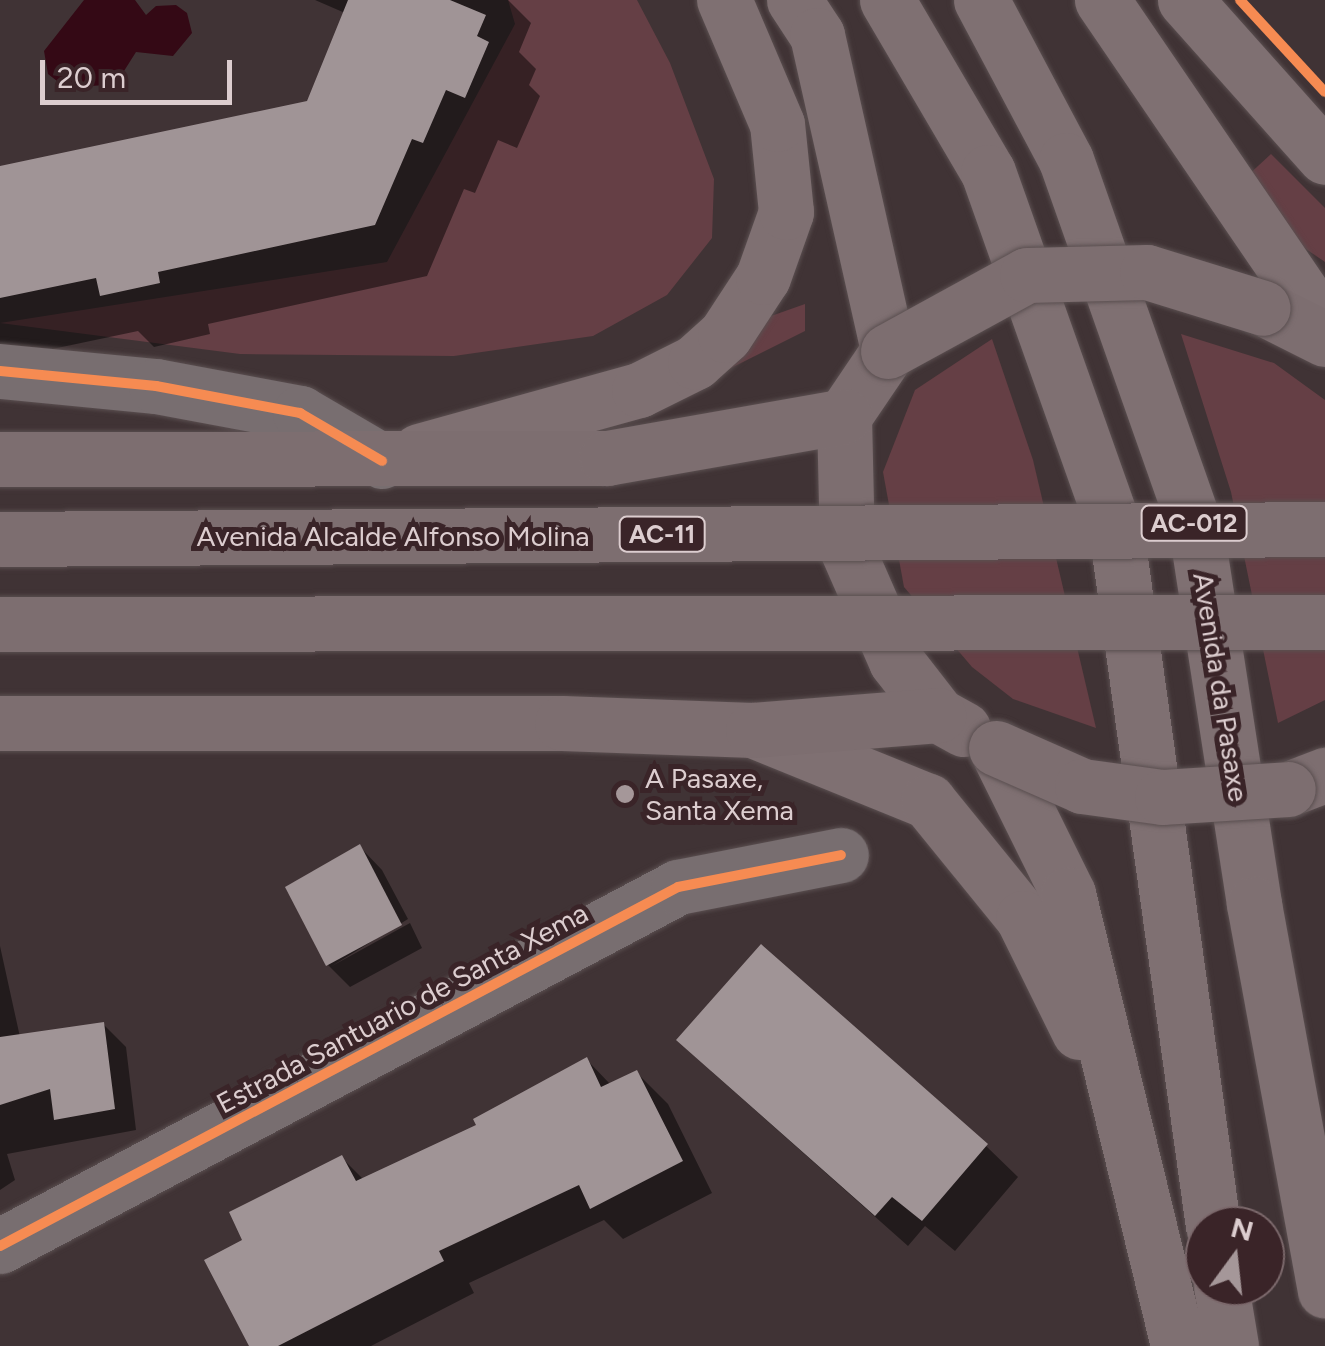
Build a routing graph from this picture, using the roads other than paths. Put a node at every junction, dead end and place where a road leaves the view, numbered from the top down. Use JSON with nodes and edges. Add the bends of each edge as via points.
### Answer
{"nodes":[{"id":1,"x":724,"y":0,"type":"edge"},
{"id":2,"x":794,"y":0,"type":"edge"},
{"id":3,"x":887,"y":0,"type":"edge"},
{"id":4,"x":981,"y":0,"type":"edge"},
{"id":5,"x":1102,"y":0,"type":"edge"},
{"id":6,"x":1185,"y":0,"type":"edge"},
{"id":7,"x":1325,"y":156,"type":"edge"},
{"id":8,"x":1325,"y":327,"type":"edge"},
{"id":9,"x":1325,"y":339,"type":"edge"},
{"id":10,"x":888,"y":350,"type":"junction"},
{"id":11,"x":0,"y":370,"type":"edge"},
{"id":12,"x":844,"y":416,"type":"junction"},
{"id":13,"x":0,"y":460,"type":"edge"},
{"id":14,"x":382,"y":461,"type":"junction"},
{"id":15,"x":1325,"y":529,"type":"edge"},
{"id":16,"x":0,"y":539,"type":"edge"},
{"id":17,"x":1325,"y":622,"type":"edge"},
{"id":18,"x":0,"y":624,"type":"edge"},
{"id":19,"x":938,"y":715,"type":"junction"},
{"id":20,"x":1,"y":723,"type":"edge"},
{"id":21,"x":753,"y":730,"type":"junction"},
{"id":22,"x":996,"y":748,"type":"junction"},
{"id":23,"x":1306,"y":782,"type":"edge"},
{"id":24,"x":841,"y":855,"type":"dead end"},
{"id":25,"x":1128,"y":1128,"type":"junction"},
{"id":26,"x":1209,"y":1206,"type":"edge"},
{"id":27,"x":0,"y":1246,"type":"edge"},
{"id":28,"x":1325,"y":1291,"type":"edge"},
{"id":29,"x":1224,"y":1306,"type":"edge"},
{"id":30,"x":1178,"y":1346,"type":"edge"},
{"id":31,"x":1231,"y":1346,"type":"edge"}],
"edges":[{"from":1,"to":14,"type":"main road","via":[[777,124],[786,212],[763,278],[725,334],[694,362],[640,390]]},
{"from":2,"to":10,"type":"main road","via":[[817,34]]},
{"from":3,"to":26,"type":"main road","number":"AC-012","via":[[988,172],[1117,537]]},
{"from":4,"to":28,"type":"main road","name":"Avenida da Pasaxe","number":"AC-012","via":[[1066,160],[1196,529],[1254,904]]},
{"from":5,"to":8,"type":"main road"},
{"from":6,"to":7,"type":"main road"},
{"from":9,"to":10,"type":"highway","bridge":true,"via":[[1263,308],[1147,272],[1026,275]]},
{"from":10,"to":12,"type":"highway"},
{"from":11,"to":14,"type":"street","via":[[156,386],[300,413]]},
{"from":12,"to":14,"type":"highway","via":[[607,458]]},
{"from":12,"to":19,"type":"highway","via":[[846,549],[896,661]]},
{"from":13,"to":14,"type":"highway"},
{"from":15,"to":16,"type":"highway","name":"Avenida Alcalde Alfonso Molina","number":"AC-11","bridge":true},
{"from":17,"to":18,"type":"highway","bridge":true},
{"from":19,"to":21,"type":"highway"},
{"from":19,"to":22,"type":"highway"},
{"from":20,"to":21,"type":"highway","via":[[562,723]]},
{"from":21,"to":25,"type":"main road","via":[[928,801],[1023,918]]},
{"from":22,"to":23,"type":"highway","bridge":true,"via":[[1082,786],[1162,798]]},
{"from":22,"to":25,"type":"main road","via":[[1068,894]]},
{"from":24,"to":27,"type":"street","name":"Estrada Santuario de Santa Xema","via":[[678,887]]},
{"from":25,"to":30,"type":"main road"},
{"from":29,"to":31,"type":"main road"}]}
